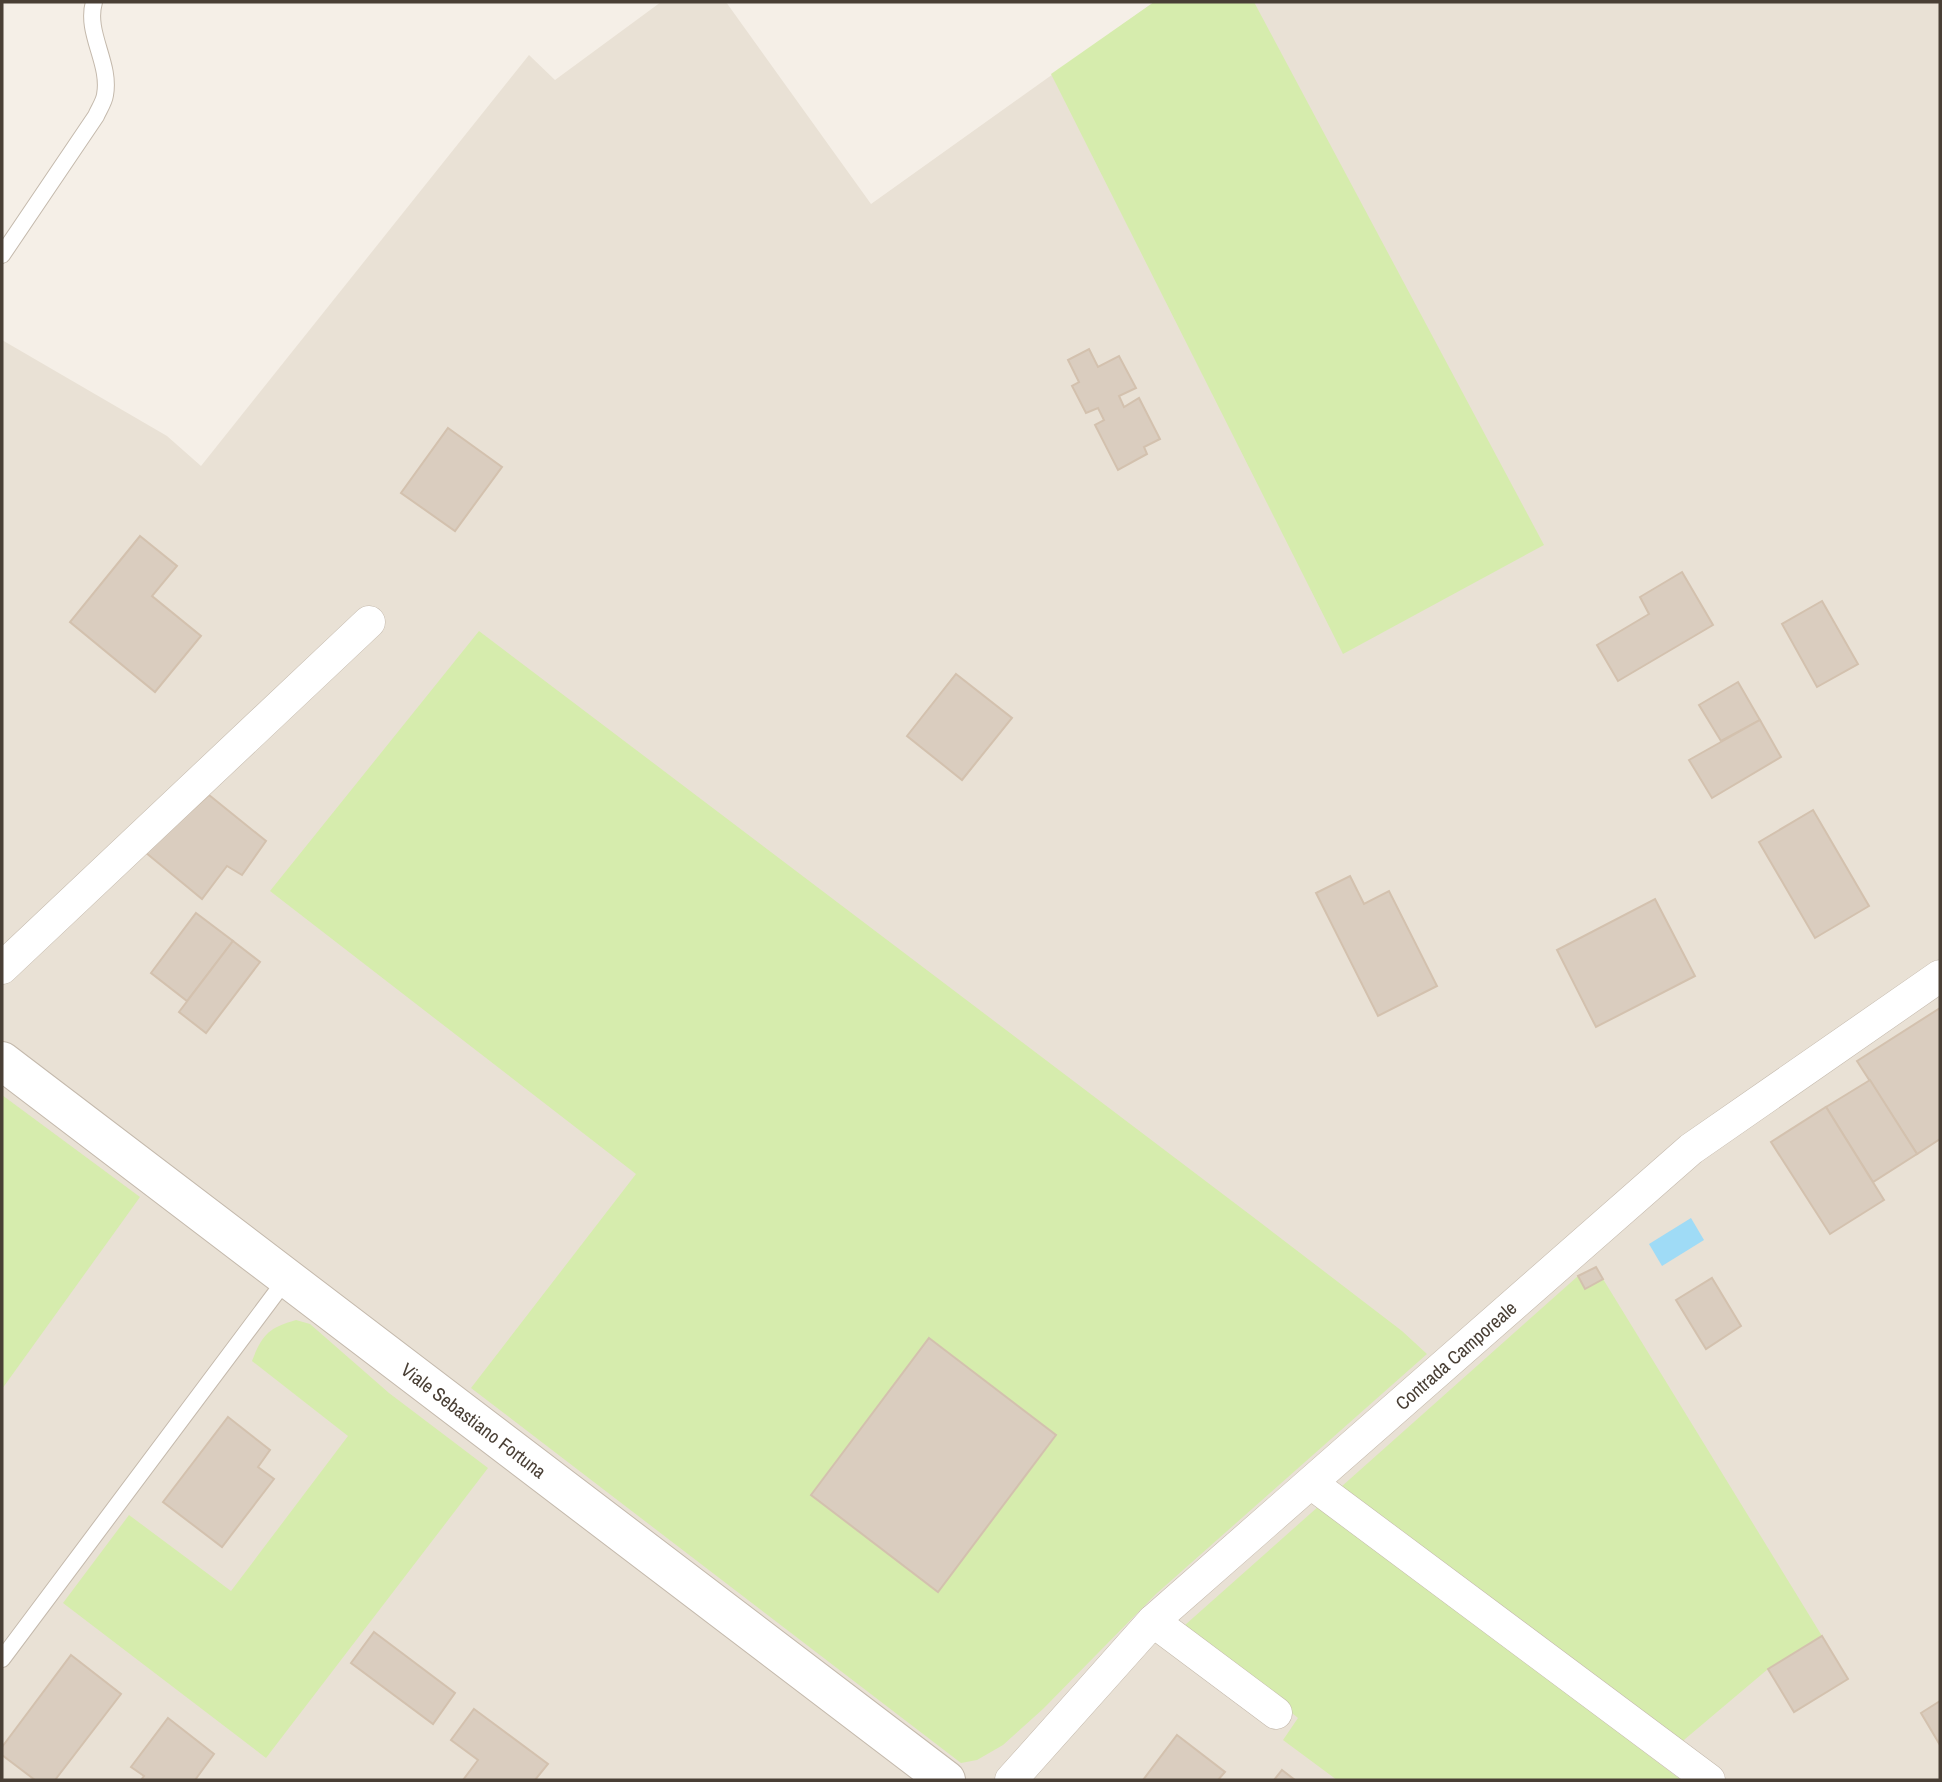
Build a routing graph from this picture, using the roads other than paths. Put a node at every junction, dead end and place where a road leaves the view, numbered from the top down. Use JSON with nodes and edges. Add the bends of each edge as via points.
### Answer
{"nodes":[{"id":1,"x":94,"y":2,"type":"edge"},
{"id":2,"x":2,"y":254,"type":"edge"},
{"id":3,"x":369,"y":622,"type":"dead end"},
{"id":4,"x":2,"y":968,"type":"edge"},
{"id":5,"x":1940,"y":976,"type":"edge"},
{"id":6,"x":2,"y":1061,"type":"edge"},
{"id":7,"x":287,"y":1278,"type":"junction"},
{"id":8,"x":1311,"y":1483,"type":"junction"},
{"id":9,"x":1153,"y":1621,"type":"junction"},
{"id":10,"x":2,"y":1659,"type":"edge"},
{"id":11,"x":1276,"y":1713,"type":"dead end"},
{"id":12,"x":946,"y":1780,"type":"edge"},
{"id":13,"x":1011,"y":1780,"type":"edge"},
{"id":14,"x":1709,"y":1780,"type":"edge"}],
"edges":[{"from":1,"to":2,"type":"lane","via":[[92,24],[106,75],[105,98]]},
{"from":3,"to":4,"type":"street"},
{"from":5,"to":8,"type":"street","name":"Contrada Camporeale","via":[[1691,1149]]},
{"from":6,"to":7,"type":"street","name":"Viale Sebastiano Fortuna"},
{"from":7,"to":10,"type":"lane"},
{"from":7,"to":12,"type":"street","name":"Viale Sebastiano Fortuna"},
{"from":8,"to":9,"type":"street","name":"Contrada Camporeale"},
{"from":8,"to":14,"type":"street"},
{"from":9,"to":11,"type":"street"},
{"from":9,"to":13,"type":"street","name":"Contrada Camporeale"}]}
